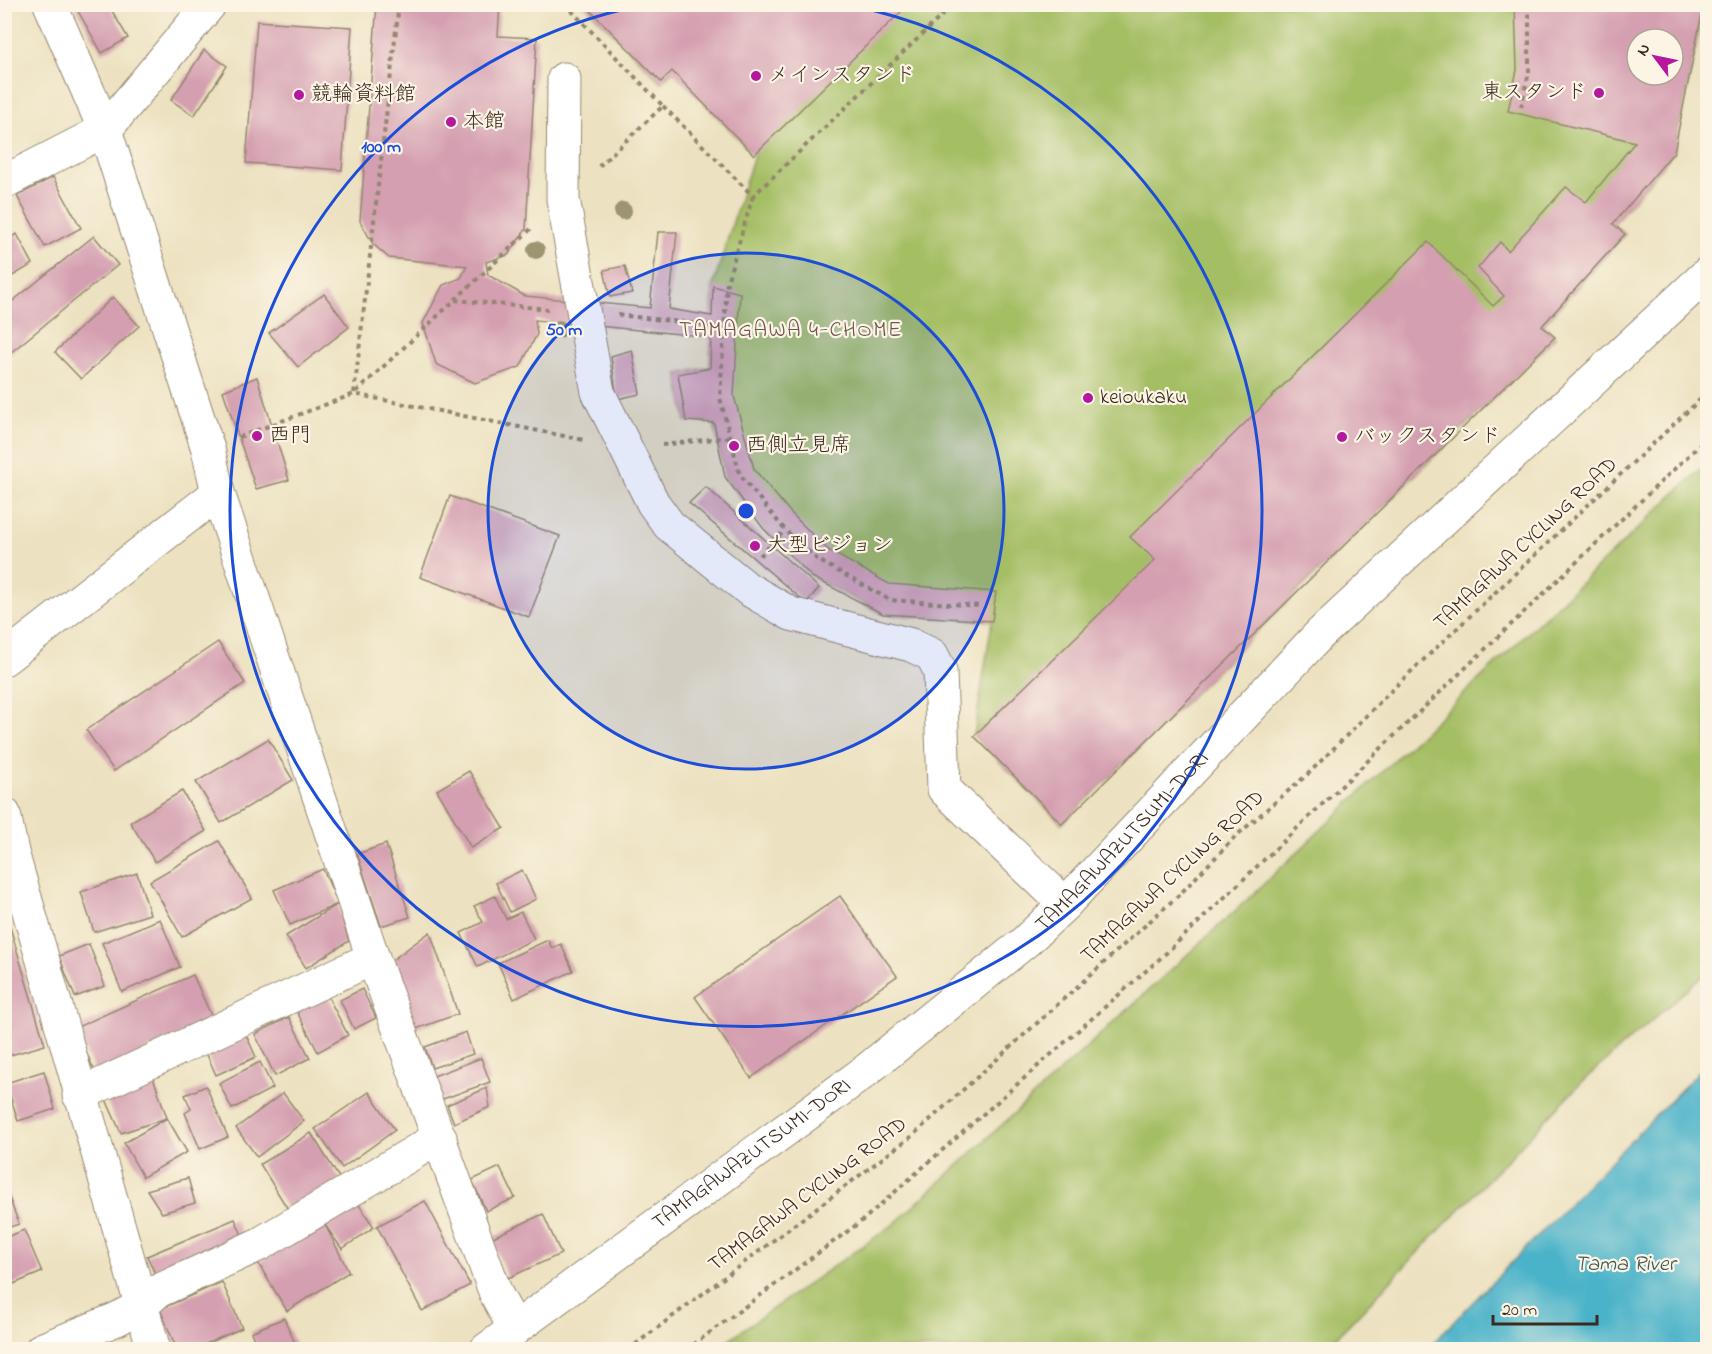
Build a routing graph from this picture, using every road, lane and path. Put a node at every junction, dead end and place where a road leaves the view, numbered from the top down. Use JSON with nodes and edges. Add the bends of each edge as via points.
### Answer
{"nodes":[{"id":1,"x":50,"y":4,"type":"edge"},
{"id":2,"x":210,"y":4,"type":"edge"},
{"id":3,"x":399,"y":4,"type":"edge"},
{"id":4,"x":565,"y":4,"type":"edge"},
{"id":5,"x":954,"y":4,"type":"edge"},
{"id":6,"x":1529,"y":4,"type":"edge"},
{"id":7,"x":564,"y":80,"type":"dead end"},
{"id":8,"x":663,"y":106,"type":"junction"},
{"id":9,"x":1521,"y":107,"type":"dead end"},
{"id":10,"x":105,"y":130,"type":"junction"},
{"id":11,"x":4,"y":182,"type":"edge"},
{"id":12,"x":753,"y":196,"type":"junction"},
{"id":13,"x":563,"y":199,"type":"junction"},
{"id":14,"x":1707,"y":273,"type":"edge"},
{"id":15,"x":685,"y":323,"type":"dead end"},
{"id":16,"x":724,"y":327,"type":"junction"},
{"id":17,"x":1707,"y":392,"type":"edge"},
{"id":18,"x":354,"y":394,"type":"junction"},
{"id":19,"x":730,"y":437,"type":"junction"},
{"id":20,"x":1707,"y":437,"type":"edge"},
{"id":21,"x":626,"y":449,"type":"junction"},
{"id":22,"x":207,"y":450,"type":"junction"},
{"id":23,"x":218,"y":493,"type":"junction"},
{"id":24,"x":982,"y":606,"type":"dead end"},
{"id":25,"x":4,"y":659,"type":"edge"},
{"id":26,"x":4,"y":814,"type":"edge"},
{"id":27,"x":1065,"y":904,"type":"junction"},
{"id":28,"x":373,"y":958,"type":"junction"},
{"id":29,"x":79,"y":1095,"type":"junction"},
{"id":30,"x":440,"y":1137,"type":"junction"},
{"id":31,"x":141,"y":1306,"type":"junction"},
{"id":32,"x":515,"y":1329,"type":"junction"},
{"id":33,"x":41,"y":1350,"type":"edge"},
{"id":34,"x":154,"y":1350,"type":"edge"},
{"id":35,"x":486,"y":1350,"type":"edge"},
{"id":36,"x":628,"y":1350,"type":"edge"},
{"id":37,"x":686,"y":1350,"type":"edge"}],
"edges":[{"from":1,"to":10,"type":"street"},
{"from":2,"to":10,"type":"street"},
{"from":3,"to":18,"type":"path"},
{"from":4,"to":8,"type":"path"},
{"from":5,"to":12,"type":"path"},
{"from":6,"to":9,"type":"path","via":[[1529,72]]},
{"from":7,"to":13,"type":"street"},
{"from":8,"to":12,"type":"path"},
{"from":8,"to":13,"type":"path"},
{"from":10,"to":11,"type":"street"},
{"from":10,"to":22,"type":"street"},
{"from":12,"to":16,"type":"path","via":[[727,282]]},
{"from":13,"to":18,"type":"path"},
{"from":13,"to":21,"type":"street","via":[[598,392]]},
{"from":14,"to":27,"type":"street","name":"TAMAGAWAZUTSUMI-DORI","via":[[1320,634]]},
{"from":15,"to":16,"type":"path"},
{"from":16,"to":19,"type":"path","via":[[720,398]]},
{"from":17,"to":36,"type":"path","name":"TAMAGAWA CYCLING ROAD","via":[[1309,773],[1236,836],[1181,893],[912,1136]]},
{"from":18,"to":21,"type":"path"},
{"from":18,"to":22,"type":"path"},
{"from":19,"to":21,"type":"path"},
{"from":19,"to":24,"type":"path","via":[[740,475],[785,530],[818,560],[890,600]]},
{"from":20,"to":37,"type":"path","via":[[1164,955],[863,1220]]},
{"from":21,"to":27,"type":"street","via":[[653,503],[669,525],[748,589],[791,614],[911,645],[932,656],[940,670],[944,789]]},
{"from":22,"to":23,"type":"street"},
{"from":23,"to":25,"type":"street"},
{"from":23,"to":28,"type":"street"},
{"from":26,"to":29,"type":"street"},
{"from":27,"to":32,"type":"street","name":"TAMAGAWAZUTSUMI-DORI","via":[[1026,941],[863,1073]]},
{"from":28,"to":29,"type":"street"},
{"from":28,"to":30,"type":"street"},
{"from":29,"to":31,"type":"street"},
{"from":30,"to":31,"type":"street","via":[[260,1244],[158,1291]]},
{"from":30,"to":32,"type":"street","via":[[496,1294]]},
{"from":31,"to":33,"type":"street"},
{"from":31,"to":34,"type":"street"},
{"from":32,"to":35,"type":"street","name":"TAMAGAWAZUTSUMI-DORI"}]}
